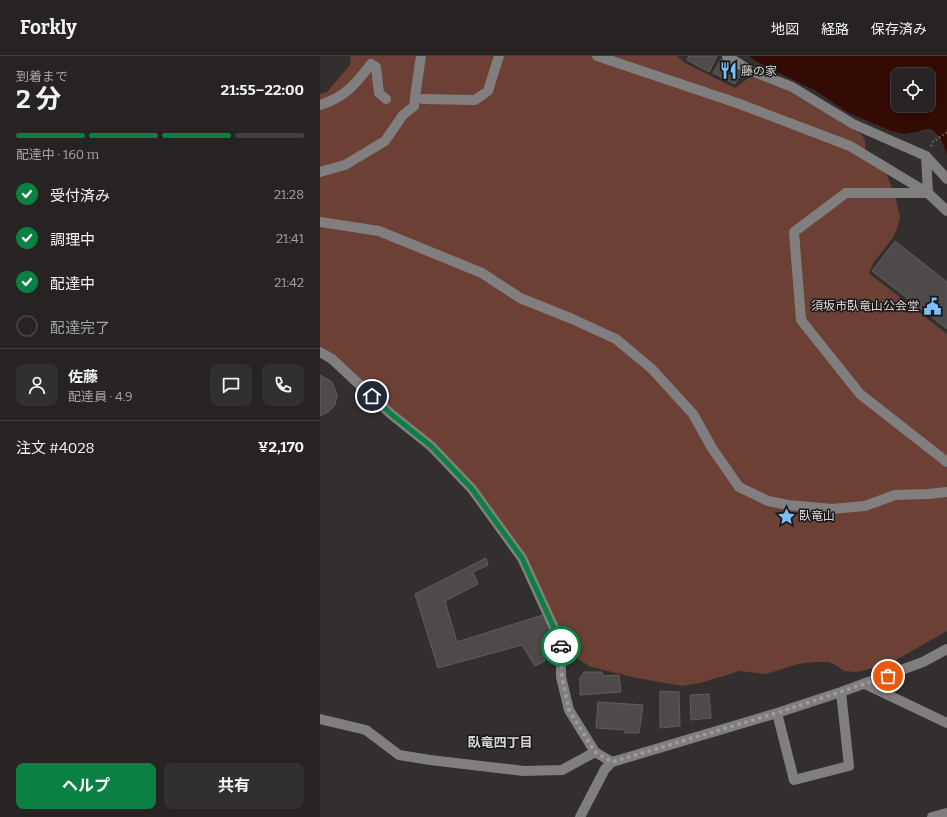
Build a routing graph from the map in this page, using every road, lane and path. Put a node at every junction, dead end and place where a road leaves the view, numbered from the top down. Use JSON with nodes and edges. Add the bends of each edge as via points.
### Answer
{"nodes":[{"id":1,"x":421,"y":56,"type":"edge"},
{"id":2,"x":499,"y":56,"type":"edge"},
{"id":3,"x":597,"y":56,"type":"edge"},
{"id":4,"x":727,"y":56,"type":"edge"},
{"id":5,"x":386,"y":99,"type":"dead end"},
{"id":6,"x":423,"y":99,"type":"dead end"},
{"id":7,"x":320,"y":105,"type":"edge"},
{"id":8,"x":947,"y":132,"type":"edge"},
{"id":9,"x":933,"y":142,"type":"dead end"},
{"id":10,"x":926,"y":156,"type":"junction"},
{"id":11,"x":320,"y":172,"type":"edge"},
{"id":12,"x":947,"y":180,"type":"edge"},
{"id":13,"x":928,"y":193,"type":"junction"},
{"id":14,"x":947,"y":211,"type":"edge"},
{"id":15,"x":320,"y":222,"type":"edge"},
{"id":16,"x":320,"y":352,"type":"edge"},
{"id":17,"x":947,"y":462,"type":"edge"},
{"id":18,"x":947,"y":492,"type":"edge"},
{"id":19,"x":947,"y":649,"type":"edge"},
{"id":20,"x":865,"y":684,"type":"junction"},
{"id":21,"x":841,"y":692,"type":"junction"},
{"id":22,"x":777,"y":713,"type":"junction"},
{"id":23,"x":320,"y":719,"type":"edge"},
{"id":24,"x":947,"y":723,"type":"edge"},
{"id":25,"x":595,"y":752,"type":"junction"},
{"id":26,"x":612,"y":762,"type":"junction"},
{"id":27,"x":947,"y":813,"type":"edge"},
{"id":28,"x":580,"y":817,"type":"edge"},
{"id":29,"x":932,"y":817,"type":"edge"}],
"edges":[{"from":1,"to":11,"type":"street","bridge":true,"via":[[414,106],[403,115],[385,141],[345,165]]},
{"from":2,"to":6,"type":"street","via":[[488,91],[475,100]]},
{"from":3,"to":13,"type":"street","via":[[737,103],[850,146]]},
{"from":4,"to":10,"type":"street","via":[[749,70],[792,87],[853,124]]},
{"from":5,"to":7,"type":"street","via":[[379,93],[376,67],[371,64],[355,85],[333,100]]},
{"from":8,"to":9,"type":"path"},
{"from":10,"to":12,"type":"street"},
{"from":10,"to":13,"type":"street"},
{"from":13,"to":14,"type":"street"},
{"from":13,"to":17,"type":"street","via":[[846,193],[794,232],[801,320],[860,394]]},
{"from":15,"to":18,"type":"street","via":[[379,231],[482,272],[520,298],[616,339],[652,369],[693,414],[712,448],[739,487],[768,501],[788,506],[832,509],[865,506],[895,494]]},
{"from":16,"to":25,"type":"street","via":[[332,359],[391,414],[431,446],[472,489],[522,558],[561,643],[562,677],[569,710]]},
{"from":19,"to":20,"type":"street","via":[[923,662]]},
{"from":20,"to":21,"type":"street"},
{"from":20,"to":24,"type":"street"},
{"from":21,"to":22,"type":"street"},
{"from":21,"to":22,"type":"street","via":[[849,766],[794,780]]},
{"from":22,"to":26,"type":"street"},
{"from":23,"to":25,"type":"street","via":[[366,730],[399,755],[430,760],[524,771],[562,770]]},
{"from":25,"to":26,"type":"street"},
{"from":26,"to":28,"type":"street","via":[[605,769]]},
{"from":27,"to":29,"type":"street"}]}
